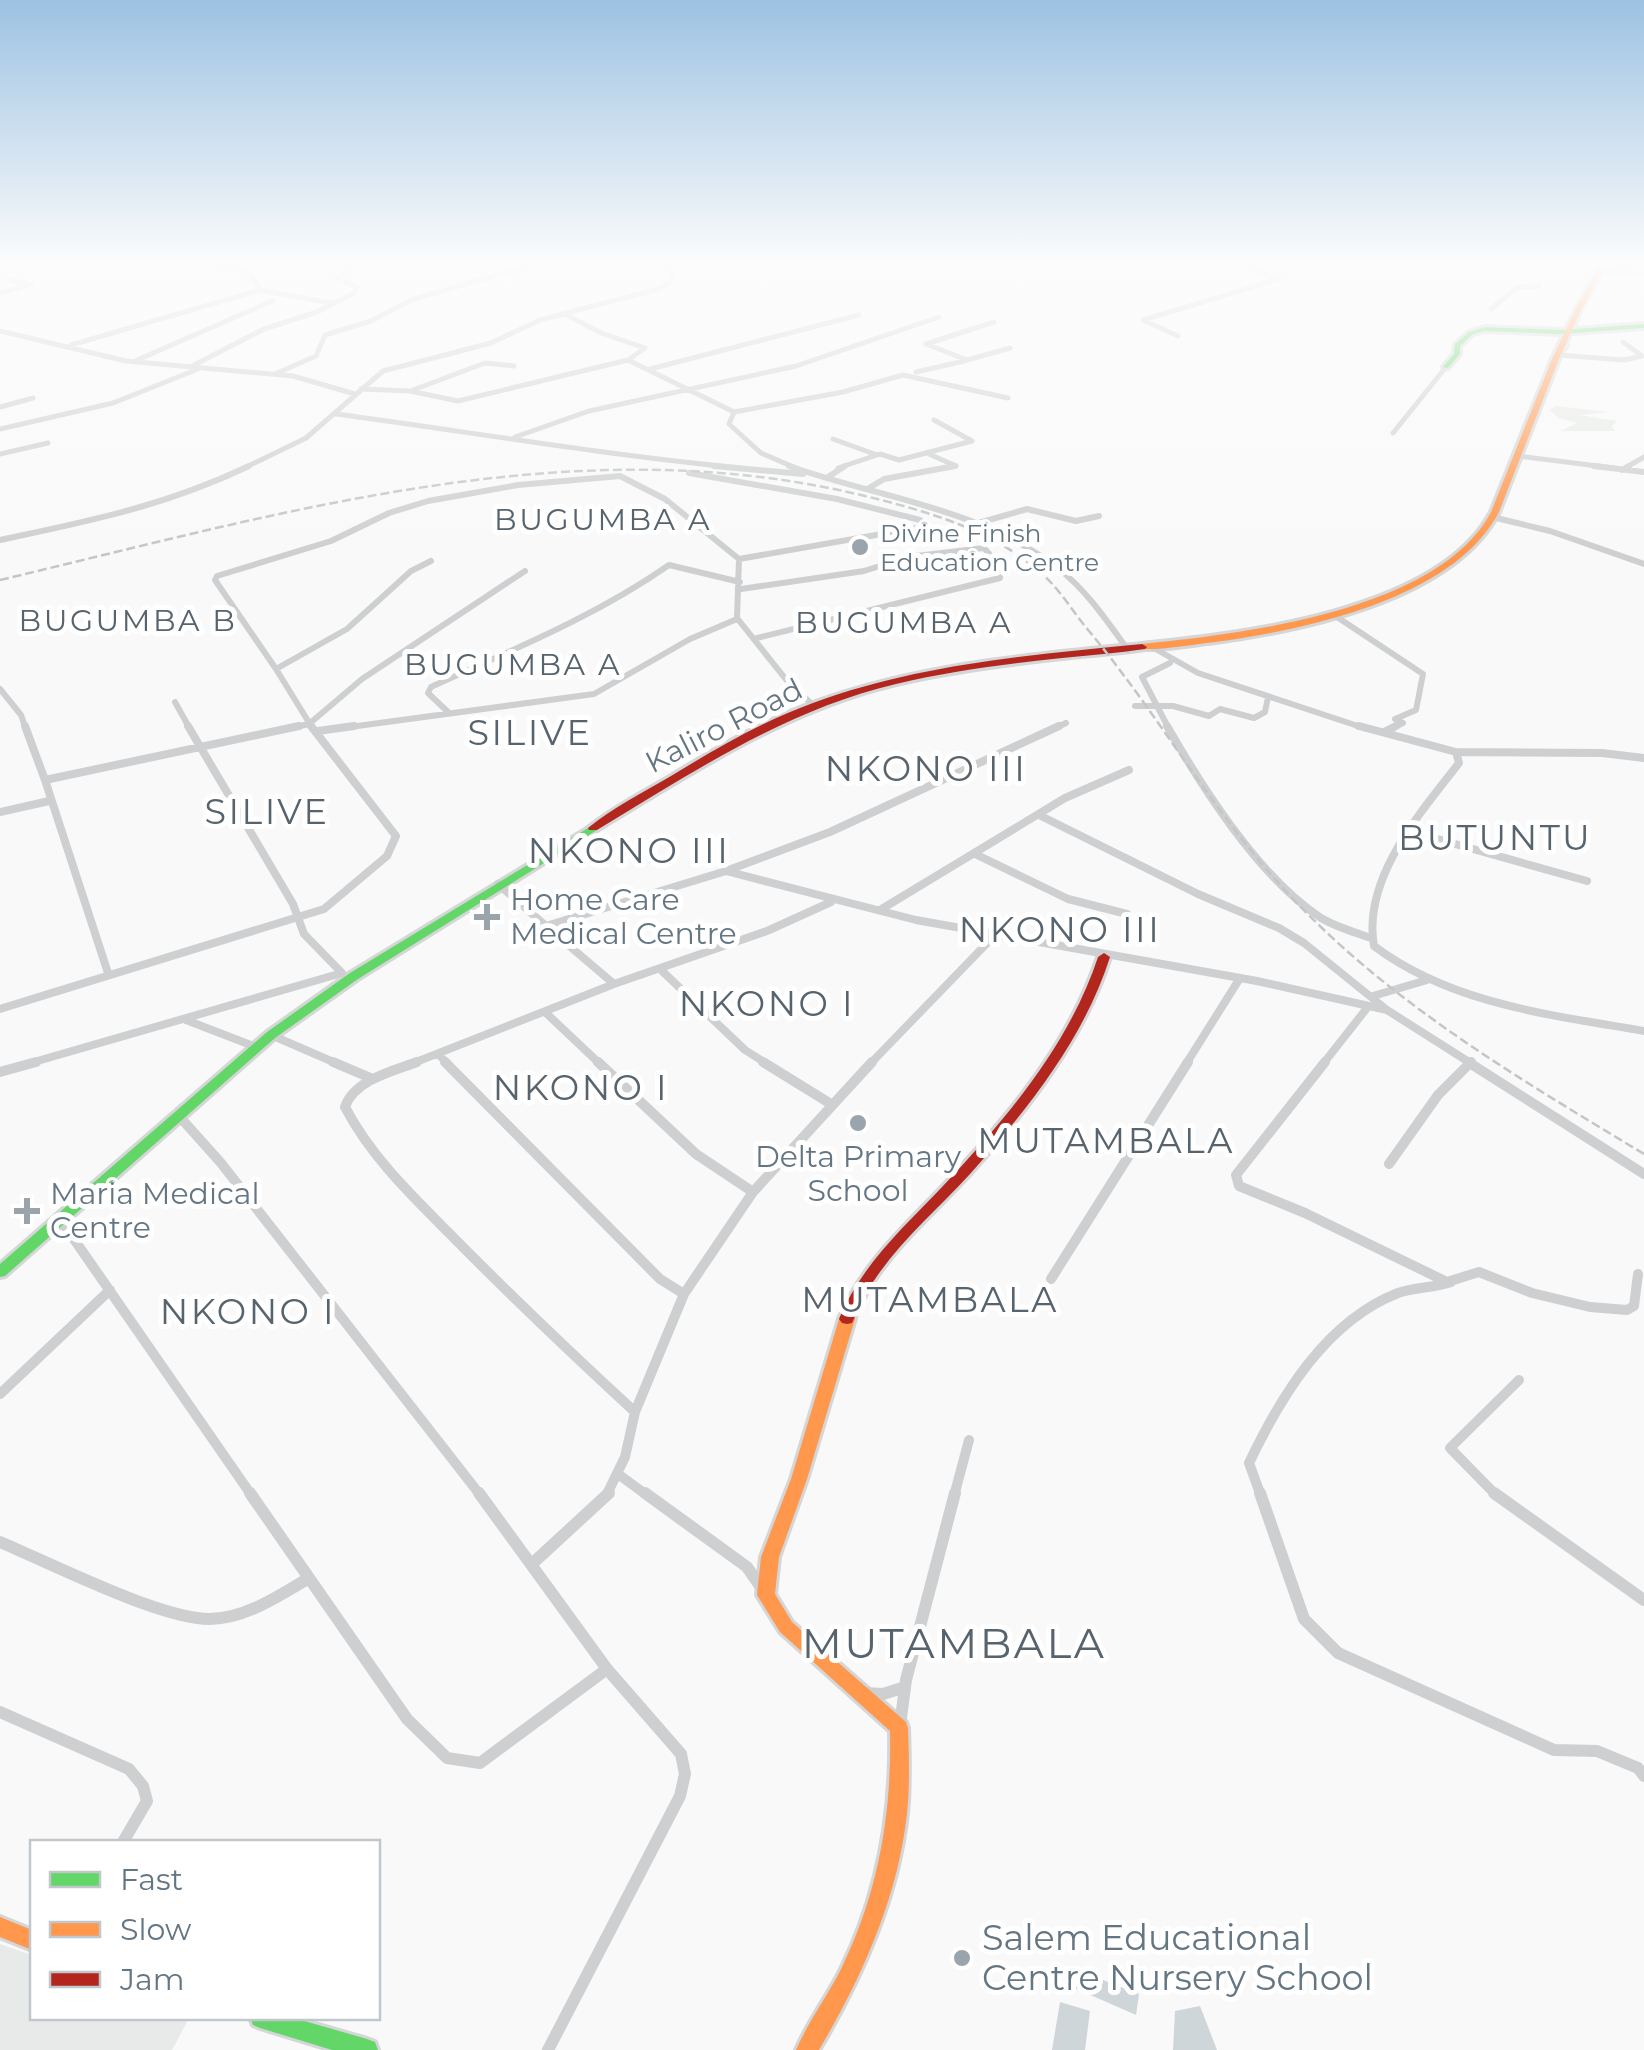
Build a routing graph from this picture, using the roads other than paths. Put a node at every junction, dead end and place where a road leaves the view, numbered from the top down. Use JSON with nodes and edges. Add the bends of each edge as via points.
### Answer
{"nodes":[{"id":1,"x":123,"y":360,"type":"edge"},
{"id":2,"x":137,"y":360,"type":"edge"},
{"id":3,"x":211,"y":360,"type":"edge"},
{"id":4,"x":308,"y":360,"type":"edge"},
{"id":5,"x":432,"y":360,"type":"edge"},
{"id":6,"x":628,"y":360,"type":"joint"},
{"id":7,"x":683,"y":360,"type":"edge"},
{"id":8,"x":814,"y":360,"type":"edge"},
{"id":9,"x":966,"y":360,"type":"edge"},
{"id":10,"x":1452,"y":360,"type":"edge"},
{"id":11,"x":1557,"y":360,"type":"edge"},
{"id":12,"x":132,"y":362,"type":"junction"},
{"id":13,"x":203,"y":364,"type":"junction"},
{"id":14,"x":514,"y":366,"type":"dead end"},
{"id":15,"x":1446,"y":367,"type":"joint"},
{"id":16,"x":650,"y":368,"type":"junction"},
{"id":17,"x":274,"y":375,"type":"junction"},
{"id":18,"x":903,"y":375,"type":"junction"},
{"id":19,"x":694,"y":390,"type":"junction"},
{"id":20,"x":410,"y":391,"type":"junction"},
{"id":21,"x":358,"y":392,"type":"junction"},
{"id":22,"x":33,"y":398,"type":"dead end"},
{"id":23,"x":1008,"y":398,"type":"dead end"},
{"id":24,"x":0,"y":407,"type":"edge"},
{"id":25,"x":734,"y":412,"type":"junction"},
{"id":26,"x":336,"y":414,"type":"junction"},
{"id":27,"x":934,"y":420,"type":"dead end"},
{"id":28,"x":0,"y":430,"type":"edge"},
{"id":29,"x":1393,"y":433,"type":"dead end"},
{"id":30,"x":514,"y":438,"type":"junction"},
{"id":31,"x":833,"y":439,"type":"dead end"},
{"id":32,"x":48,"y":443,"type":"dead end"},
{"id":33,"x":926,"y":453,"type":"junction"},
{"id":34,"x":0,"y":454,"type":"edge"},
{"id":35,"x":877,"y":455,"type":"junction"},
{"id":36,"x":1518,"y":456,"type":"junction"},
{"id":37,"x":1644,"y":457,"type":"edge"},
{"id":38,"x":1622,"y":470,"type":"junction"},
{"id":39,"x":689,"y":472,"type":"dead end"},
{"id":40,"x":1644,"y":472,"type":"edge"},
{"id":41,"x":824,"y":476,"type":"junction"},
{"id":42,"x":868,"y":488,"type":"junction"},
{"id":43,"x":1099,"y":516,"type":"dead end"},
{"id":44,"x":1492,"y":516,"type":"junction"},
{"id":45,"x":972,"y":525,"type":"junction"},
{"id":46,"x":0,"y":540,"type":"edge"},
{"id":47,"x":740,"y":558,"type":"junction"},
{"id":48,"x":431,"y":561,"type":"dead end"},
{"id":49,"x":1644,"y":564,"type":"edge"},
{"id":50,"x":525,"y":571,"type":"dead end"},
{"id":51,"x":740,"y":586,"type":"junction"},
{"id":52,"x":1334,"y":614,"type":"junction"},
{"id":53,"x":737,"y":619,"type":"junction"},
{"id":54,"x":757,"y":638,"type":"junction"},
{"id":55,"x":1152,"y":647,"type":"junction"},
{"id":56,"x":1128,"y":650,"type":"junction"},
{"id":57,"x":1170,"y":663,"type":"junction"},
{"id":58,"x":276,"y":669,"type":"junction"},
{"id":59,"x":2,"y":692,"type":"edge"},
{"id":60,"x":1268,"y":698,"type":"junction"},
{"id":61,"x":174,"y":702,"type":"dead end"},
{"id":62,"x":814,"y":706,"type":"junction"},
{"id":63,"x":1135,"y":706,"type":"dead end"},
{"id":64,"x":1160,"y":708,"type":"junction"},
{"id":65,"x":448,"y":712,"type":"junction"},
{"id":66,"x":1066,"y":723,"type":"dead end"},
{"id":67,"x":309,"y":724,"type":"junction"},
{"id":68,"x":318,"y":731,"type":"junction"},
{"id":69,"x":1382,"y":733,"type":"junction"},
{"id":70,"x":198,"y":746,"type":"junction"},
{"id":71,"x":1456,"y":752,"type":"junction"},
{"id":72,"x":1644,"y":758,"type":"edge"},
{"id":73,"x":1129,"y":770,"type":"dead end"},
{"id":74,"x":45,"y":780,"type":"junction"},
{"id":75,"x":49,"y":801,"type":"junction"},
{"id":76,"x":0,"y":812,"type":"edge"},
{"id":77,"x":1040,"y":816,"type":"junction"},
{"id":78,"x":1409,"y":831,"type":"junction"},
{"id":79,"x":974,"y":854,"type":"junction"},
{"id":80,"x":726,"y":870,"type":"junction"},
{"id":81,"x":1587,"y":881,"type":"dead end"},
{"id":82,"x":498,"y":884,"type":"junction"},
{"id":83,"x":832,"y":902,"type":"junction"},
{"id":84,"x":880,"y":910,"type":"junction"},
{"id":85,"x":1127,"y":914,"type":"dead end"},
{"id":86,"x":296,"y":919,"type":"junction"},
{"id":87,"x":546,"y":926,"type":"junction"},
{"id":88,"x":993,"y":937,"type":"junction"},
{"id":89,"x":1370,"y":938,"type":"junction"},
{"id":90,"x":1104,"y":957,"type":"junction"},
{"id":91,"x":660,"y":970,"type":"junction"},
{"id":92,"x":108,"y":973,"type":"junction"},
{"id":93,"x":348,"y":974,"type":"junction"},
{"id":94,"x":1240,"y":978,"type":"junction"},
{"id":95,"x":1428,"y":980,"type":"junction"},
{"id":96,"x":614,"y":984,"type":"junction"},
{"id":97,"x":1373,"y":996,"type":"junction"},
{"id":98,"x":1367,"y":1008,"type":"junction"},
{"id":99,"x":0,"y":1010,"type":"edge"},
{"id":100,"x":1387,"y":1010,"type":"junction"},
{"id":101,"x":545,"y":1012,"type":"junction"},
{"id":102,"x":186,"y":1020,"type":"junction"},
{"id":103,"x":1644,"y":1031,"type":"edge"},
{"id":104,"x":271,"y":1035,"type":"junction"},
{"id":105,"x":256,"y":1047,"type":"junction"},
{"id":106,"x":438,"y":1054,"type":"junction"},
{"id":107,"x":1472,"y":1062,"type":"junction"},
{"id":108,"x":0,"y":1072,"type":"edge"},
{"id":109,"x":373,"y":1079,"type":"junction"},
{"id":110,"x":830,"y":1104,"type":"junction"},
{"id":111,"x":179,"y":1116,"type":"junction"},
{"id":112,"x":1389,"y":1164,"type":"dead end"},
{"id":113,"x":1644,"y":1174,"type":"edge"},
{"id":114,"x":753,"y":1192,"type":"junction"},
{"id":115,"x":60,"y":1219,"type":"junction"},
{"id":116,"x":0,"y":1272,"type":"edge"},
{"id":117,"x":1638,"y":1274,"type":"dead end"},
{"id":118,"x":1051,"y":1279,"type":"dead end"},
{"id":119,"x":1451,"y":1282,"type":"junction"},
{"id":120,"x":110,"y":1290,"type":"junction"},
{"id":121,"x":684,"y":1294,"type":"junction"},
{"id":122,"x":1519,"y":1380,"type":"dead end"},
{"id":123,"x":0,"y":1394,"type":"edge"},
{"id":124,"x":635,"y":1412,"type":"junction"},
{"id":125,"x":970,"y":1440,"type":"dead end"},
{"id":126,"x":618,"y":1474,"type":"junction"},
{"id":127,"x":0,"y":1542,"type":"edge"},
{"id":128,"x":533,"y":1563,"type":"junction"},
{"id":129,"x":309,"y":1578,"type":"junction"},
{"id":130,"x":766,"y":1595,"type":"junction"},
{"id":131,"x":1644,"y":1600,"type":"edge"},
{"id":132,"x":607,"y":1669,"type":"junction"},
{"id":133,"x":905,"y":1688,"type":"junction"},
{"id":134,"x":862,"y":1694,"type":"junction"},
{"id":135,"x":0,"y":1712,"type":"edge"},
{"id":136,"x":900,"y":1728,"type":"junction"},
{"id":137,"x":1644,"y":1776,"type":"edge"},
{"id":138,"x":125,"y":1840,"type":"edge"},
{"id":139,"x":0,"y":1926,"type":"edge"},
{"id":140,"x":30,"y":1939,"type":"edge"},
{"id":141,"x":267,"y":2020,"type":"edge"},
{"id":142,"x":366,"y":2050,"type":"edge"},
{"id":143,"x":548,"y":2050,"type":"edge"},
{"id":144,"x":808,"y":2050,"type":"edge"}],
"edges":[{"from":1,"to":12,"type":"street"},
{"from":2,"to":12,"type":"street"},
{"from":3,"to":13,"type":"street"},
{"from":4,"to":17,"type":"street"},
{"from":5,"to":21,"type":"street","via":[[384,372]]},
{"from":6,"to":16,"type":"street"},
{"from":6,"to":20,"type":"street","via":[[468,400]]},
{"from":7,"to":16,"type":"street"},
{"from":8,"to":19,"type":"street"},
{"from":9,"to":18,"type":"street"},
{"from":10,"to":15,"type":"main road"},
{"from":11,"to":36,"type":"main road","name":"Kaliro Road"},
{"from":12,"to":13,"type":"street"},
{"from":13,"to":17,"type":"street"},
{"from":13,"to":28,"type":"street","via":[[113,403]]},
{"from":14,"to":20,"type":"street","via":[[491,362]]},
{"from":15,"to":29,"type":"street"},
{"from":16,"to":19,"type":"street"},
{"from":17,"to":21,"type":"street"},
{"from":18,"to":23,"type":"street"},
{"from":18,"to":25,"type":"street"},
{"from":19,"to":25,"type":"street"},
{"from":19,"to":30,"type":"street","via":[[589,410]]},
{"from":20,"to":21,"type":"street"},
{"from":21,"to":26,"type":"street"},
{"from":22,"to":24,"type":"street"},
{"from":25,"to":41,"type":"street","via":[[728,424],[734,433],[781,462]]},
{"from":26,"to":30,"type":"street"},
{"from":26,"to":46,"type":"street","via":[[306,438],[192,492]]},
{"from":27,"to":33,"type":"street","via":[[972,441]]},
{"from":30,"to":41,"type":"street","via":[[633,458]]},
{"from":31,"to":35,"type":"street"},
{"from":32,"to":34,"type":"street"},
{"from":33,"to":35,"type":"street","via":[[899,460]]},
{"from":33,"to":42,"type":"street","via":[[956,466],[884,478]]},
{"from":35,"to":41,"type":"street"},
{"from":36,"to":38,"type":"street"},
{"from":36,"to":44,"type":"main road","name":"Kaliro Road"},
{"from":37,"to":38,"type":"street"},
{"from":38,"to":40,"type":"street"},
{"from":39,"to":47,"type":"street","via":[[837,499],[927,526]]},
{"from":41,"to":42,"type":"street"},
{"from":42,"to":45,"type":"street"},
{"from":43,"to":45,"type":"street","via":[[1076,521],[1027,509]]},
{"from":44,"to":49,"type":"street","via":[[1537,524]]},
{"from":44,"to":52,"type":"main road","name":"Kaliro Road","via":[[1438,570]]},
{"from":45,"to":56,"type":"street","via":[[1057,567]]},
{"from":47,"to":51,"type":"street"},
{"from":47,"to":58,"type":"street","via":[[628,477],[563,479],[428,501],[349,535],[217,576]]},
{"from":48,"to":58,"type":"street","via":[[411,570],[347,630]]},
{"from":50,"to":67,"type":"street","via":[[362,679]]},
{"from":51,"to":53,"type":"street"},
{"from":51,"to":54,"type":"street","via":[[984,548],[998,565],[1000,578]]},
{"from":51,"to":65,"type":"street","via":[[662,568],[629,594],[431,687],[428,692]]},
{"from":52,"to":55,"type":"main road","name":"Kaliro Road"},
{"from":52,"to":69,"type":"street","via":[[1422,674],[1416,710]]},
{"from":53,"to":54,"type":"street"},
{"from":53,"to":65,"type":"street","via":[[594,694]]},
{"from":54,"to":62,"type":"street","via":[[783,680]]},
{"from":55,"to":56,"type":"main road","name":"Kaliro Road"},
{"from":55,"to":57,"type":"street"},
{"from":56,"to":62,"type":"main road","name":"Kaliro Road","via":[[965,667]]},
{"from":57,"to":60,"type":"street"},
{"from":57,"to":64,"type":"street","via":[[1142,677]]},
{"from":58,"to":67,"type":"street"},
{"from":59,"to":74,"type":"street","via":[[21,716]]},
{"from":60,"to":64,"type":"street","via":[[1254,718],[1220,709],[1208,716],[1180,705]]},
{"from":60,"to":69,"type":"street"},
{"from":61,"to":70,"type":"street"},
{"from":62,"to":82,"type":"main road","name":"Kaliro Road","via":[[703,760]]},
{"from":63,"to":64,"type":"street"},
{"from":64,"to":89,"type":"street","via":[[1195,774],[1297,899],[1320,917]]},
{"from":65,"to":68,"type":"street"},
{"from":66,"to":80,"type":"street","via":[[896,804]]},
{"from":67,"to":68,"type":"street"},
{"from":67,"to":70,"type":"street"},
{"from":68,"to":86,"type":"street","via":[[396,843],[340,899]]},
{"from":69,"to":71,"type":"street"},
{"from":70,"to":74,"type":"street"},
{"from":70,"to":86,"type":"street"},
{"from":71,"to":72,"type":"street"},
{"from":71,"to":78,"type":"street","via":[[1459,764]]},
{"from":73,"to":77,"type":"street"},
{"from":74,"to":75,"type":"street"},
{"from":75,"to":76,"type":"street"},
{"from":75,"to":92,"type":"street"},
{"from":77,"to":79,"type":"street"},
{"from":77,"to":97,"type":"street","via":[[1279,928]]},
{"from":78,"to":81,"type":"street"},
{"from":78,"to":89,"type":"street","via":[[1369,917]]},
{"from":79,"to":84,"type":"street"},
{"from":79,"to":85,"type":"street","via":[[1053,893]]},
{"from":80,"to":83,"type":"street"},
{"from":80,"to":87,"type":"street"},
{"from":82,"to":87,"type":"street"},
{"from":82,"to":93,"type":"main road","name":"Kaliro Road"},
{"from":83,"to":84,"type":"street"},
{"from":83,"to":91,"type":"street"},
{"from":84,"to":88,"type":"street"},
{"from":86,"to":92,"type":"street"},
{"from":86,"to":93,"type":"street","via":[[313,946]]},
{"from":87,"to":96,"type":"street"},
{"from":88,"to":90,"type":"street"},
{"from":88,"to":110,"type":"street"},
{"from":89,"to":95,"type":"street","via":[[1386,957]]},
{"from":90,"to":94,"type":"street"},
{"from":90,"to":130,"type":"main road","via":[[1099,980],[1042,1076],[853,1301],[770,1557]]},
{"from":91,"to":96,"type":"street"},
{"from":91,"to":110,"type":"street","via":[[746,1050]]},
{"from":92,"to":99,"type":"street"},
{"from":93,"to":102,"type":"street"},
{"from":93,"to":104,"type":"main road","name":"Kaliro Road"},
{"from":94,"to":98,"type":"street"},
{"from":94,"to":118,"type":"street"},
{"from":95,"to":97,"type":"street"},
{"from":95,"to":103,"type":"street","via":[[1528,1009]]},
{"from":96,"to":101,"type":"street"},
{"from":97,"to":100,"type":"street"},
{"from":98,"to":100,"type":"street"},
{"from":98,"to":119,"type":"street","via":[[1236,1180],[1248,1192]]},
{"from":100,"to":107,"type":"street"},
{"from":101,"to":106,"type":"street"},
{"from":101,"to":114,"type":"street","via":[[696,1154]]},
{"from":102,"to":105,"type":"street"},
{"from":102,"to":108,"type":"street"},
{"from":104,"to":105,"type":"main road","name":"Kaliro Road"},
{"from":104,"to":109,"type":"street"},
{"from":105,"to":111,"type":"main road","name":"Kaliro Road"},
{"from":106,"to":109,"type":"street"},
{"from":106,"to":121,"type":"street","via":[[660,1279]]},
{"from":107,"to":112,"type":"street","via":[[1438,1095]]},
{"from":107,"to":113,"type":"street"},
{"from":109,"to":124,"type":"street","via":[[345,1107],[356,1132],[537,1324]]},
{"from":110,"to":114,"type":"street"},
{"from":111,"to":115,"type":"main road","name":"Kaliro Road"},
{"from":111,"to":128,"type":"street"},
{"from":114,"to":121,"type":"street"},
{"from":115,"to":116,"type":"main road","name":"Kaliro Road"},
{"from":115,"to":120,"type":"street"},
{"from":117,"to":119,"type":"street","via":[[1634,1306],[1626,1310],[1547,1296],[1479,1272]]},
{"from":119,"to":137,"type":"street","via":[[1396,1294],[1320,1349],[1266,1424],[1249,1463],[1304,1619],[1338,1653],[1415,1689],[1554,1750],[1597,1750]]},
{"from":120,"to":123,"type":"street"},
{"from":120,"to":129,"type":"street"},
{"from":121,"to":124,"type":"street"},
{"from":122,"to":131,"type":"street","via":[[1450,1448],[1513,1506]]},
{"from":124,"to":126,"type":"street"},
{"from":125,"to":133,"type":"street"},
{"from":126,"to":128,"type":"street","via":[[611,1491]]},
{"from":126,"to":130,"type":"street","via":[[747,1566]]},
{"from":127,"to":129,"type":"street","via":[[205,1620],[260,1605]]},
{"from":128,"to":132,"type":"street"},
{"from":129,"to":132,"type":"street","via":[[407,1719],[460,1767],[480,1763]]},
{"from":130,"to":134,"type":"main road","via":[[786,1627]]},
{"from":132,"to":143,"type":"street","via":[[680,1754],[685,1774],[680,1796]]},
{"from":133,"to":134,"type":"street"},
{"from":133,"to":136,"type":"street"},
{"from":134,"to":136,"type":"main road"},
{"from":135,"to":138,"type":"street","via":[[129,1770],[147,1801]]},
{"from":136,"to":144,"type":"main road","via":[[904,1763],[882,1886],[853,1972]]},
{"from":139,"to":140,"type":"main road"},
{"from":141,"to":142,"type":"main road"}]}
